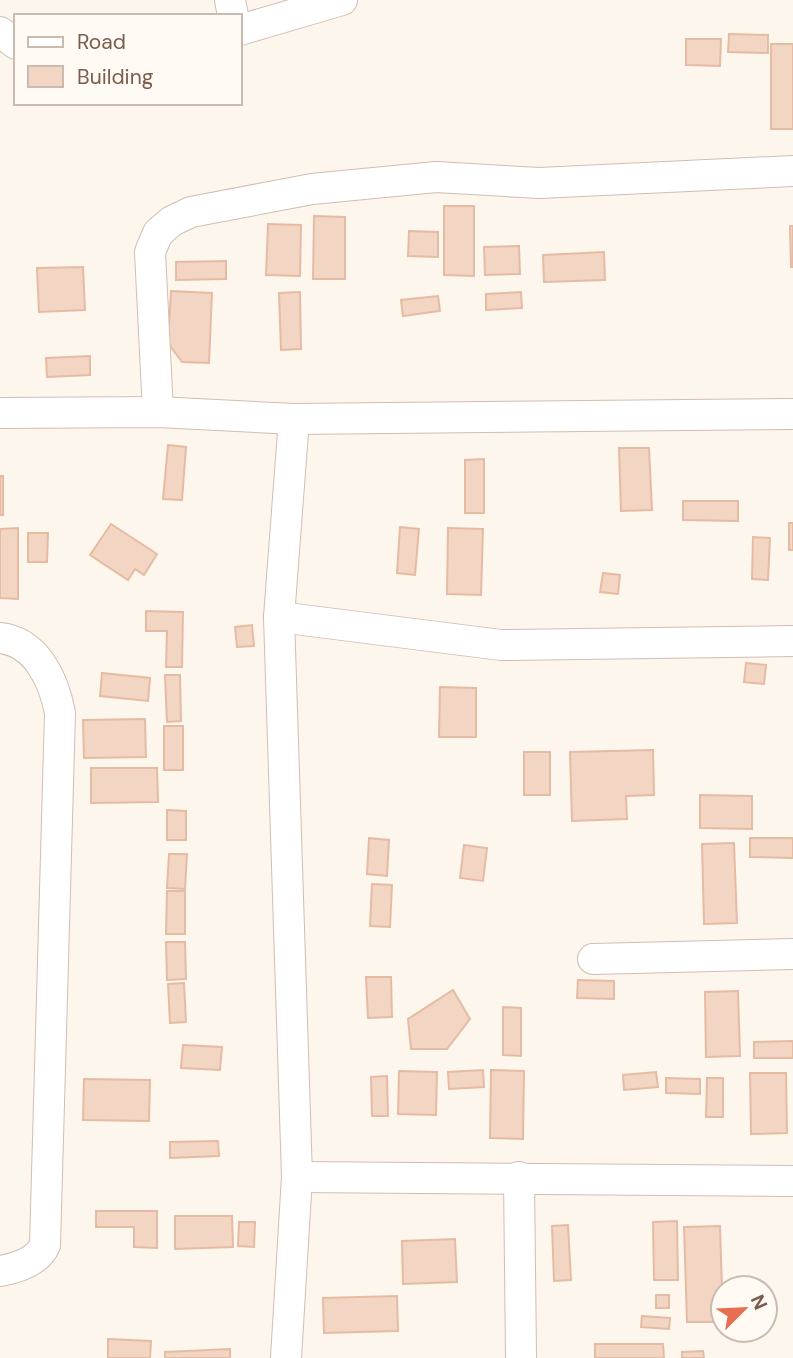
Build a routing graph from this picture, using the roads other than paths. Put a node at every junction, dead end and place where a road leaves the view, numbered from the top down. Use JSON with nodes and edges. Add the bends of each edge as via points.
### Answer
{"nodes":[{"id":1,"x":342,"y":0,"type":"edge"},
{"id":2,"x":242,"y":29,"type":"edge"},
{"id":3,"x":793,"y":171,"type":"edge"},
{"id":4,"x":158,"y":412,"type":"junction"},
{"id":5,"x":0,"y":413,"type":"edge"},
{"id":6,"x":793,"y":414,"type":"edge"},
{"id":7,"x":294,"y":419,"type":"junction"},
{"id":8,"x":279,"y":617,"type":"junction"},
{"id":9,"x":0,"y":638,"type":"edge"},
{"id":10,"x":793,"y":640,"type":"edge"},
{"id":11,"x":793,"y":954,"type":"edge"},
{"id":12,"x":593,"y":958,"type":"dead end"},
{"id":13,"x":297,"y":1177,"type":"junction"},
{"id":14,"x":519,"y":1177,"type":"junction"},
{"id":15,"x":793,"y":1181,"type":"edge"},
{"id":16,"x":0,"y":1271,"type":"edge"},
{"id":17,"x":286,"y":1358,"type":"edge"},
{"id":18,"x":521,"y":1358,"type":"edge"}],
"edges":[{"from":1,"to":2,"type":"street"},
{"from":3,"to":4,"type":"street","via":[[539,183],[436,177],[312,189],[191,212],[158,233],[150,252]]},
{"from":4,"to":5,"type":"street"},
{"from":4,"to":7,"type":"street"},
{"from":6,"to":7,"type":"street"},
{"from":7,"to":8,"type":"street"},
{"from":8,"to":10,"type":"street","via":[[500,645]]},
{"from":8,"to":13,"type":"street"},
{"from":9,"to":16,"type":"street","via":[[25,647],[41,664],[60,713],[45,1245],[30,1261]]},
{"from":11,"to":12,"type":"street"},
{"from":13,"to":14,"type":"street"},
{"from":13,"to":17,"type":"street"},
{"from":14,"to":15,"type":"street"},
{"from":14,"to":18,"type":"street"}]}
